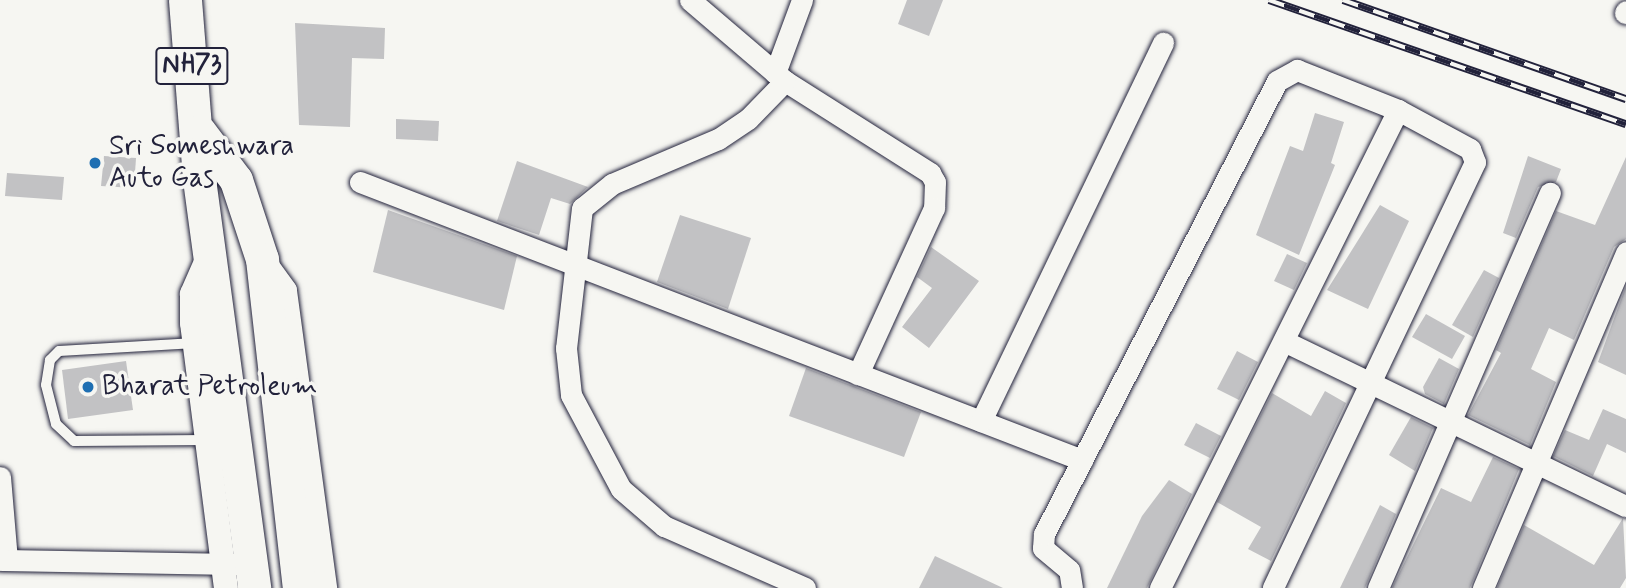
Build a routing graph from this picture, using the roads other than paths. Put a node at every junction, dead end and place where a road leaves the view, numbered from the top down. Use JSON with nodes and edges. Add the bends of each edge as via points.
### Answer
{"nodes":[{"id":1,"x":185,"y":0,"type":"edge"},
{"id":2,"x":690,"y":0,"type":"edge"},
{"id":3,"x":802,"y":0,"type":"edge"},
{"id":4,"x":1163,"y":42,"type":"dead end"},
{"id":5,"x":780,"y":77,"type":"junction"},
{"id":6,"x":1398,"y":110,"type":"junction"},
{"id":7,"x":199,"y":131,"type":"junction"},
{"id":8,"x":360,"y":182,"type":"dead end"},
{"id":9,"x":1550,"y":193,"type":"dead end"},
{"id":10,"x":1626,"y":252,"type":"edge"},
{"id":11,"x":262,"y":260,"type":"junction"},
{"id":12,"x":573,"y":264,"type":"junction"},
{"id":13,"x":1284,"y":341,"type":"junction"},
{"id":14,"x":208,"y":342,"type":"junction"},
{"id":15,"x":858,"y":374,"type":"junction"},
{"id":16,"x":1371,"y":383,"type":"junction"},
{"id":17,"x":981,"y":421,"type":"junction"},
{"id":18,"x":1453,"y":423,"type":"junction"},
{"id":19,"x":221,"y":437,"type":"junction"},
{"id":20,"x":1082,"y":460,"type":"junction"},
{"id":21,"x":1538,"y":463,"type":"junction"},
{"id":22,"x":0,"y":477,"type":"edge"},
{"id":23,"x":1626,"y":506,"type":"edge"},
{"id":24,"x":3,"y":560,"type":"edge"},
{"id":25,"x":239,"y":576,"type":"edge"},
{"id":26,"x":299,"y":588,"type":"edge"},
{"id":27,"x":325,"y":588,"type":"edge"},
{"id":28,"x":805,"y":588,"type":"edge"},
{"id":29,"x":1072,"y":588,"type":"edge"},
{"id":30,"x":1160,"y":588,"type":"edge"},
{"id":31,"x":1273,"y":588,"type":"edge"},
{"id":32,"x":1378,"y":588,"type":"edge"},
{"id":33,"x":1483,"y":588,"type":"edge"}],
"edges":[{"from":1,"to":7,"type":"highway","number":"NH73"},
{"from":2,"to":5,"type":"street"},
{"from":3,"to":5,"type":"street"},
{"from":4,"to":17,"type":"street"},
{"from":5,"to":12,"type":"street","via":[[718,139],[593,196],[575,228]]},
{"from":5,"to":15,"type":"street","via":[[930,173],[935,182],[934,208]]},
{"from":6,"to":13,"type":"street"},
{"from":6,"to":16,"type":"street","via":[[1470,149],[1475,162]]},
{"from":6,"to":20,"type":"street","via":[[1313,73],[1289,72],[1277,81]]},
{"from":7,"to":11,"type":"highway","via":[[236,180]]},
{"from":7,"to":14,"type":"highway","number":"NH73","via":[[209,254]]},
{"from":8,"to":12,"type":"street"},
{"from":9,"to":18,"type":"street"},
{"from":10,"to":21,"type":"street"},
{"from":11,"to":26,"type":"highway"},
{"from":11,"to":27,"type":"street","via":[[285,291]]},
{"from":12,"to":15,"type":"street"},
{"from":12,"to":28,"type":"street","via":[[566,348],[571,395],[621,489],[664,526]]},
{"from":13,"to":16,"type":"street"},
{"from":13,"to":30,"type":"street"},
{"from":14,"to":19,"type":"highway","number":"NH73"},
{"from":14,"to":19,"type":"lane","via":[[59,351],[50,360],[46,385],[56,424],[74,441]]},
{"from":15,"to":17,"type":"street"},
{"from":16,"to":18,"type":"street"},
{"from":16,"to":31,"type":"street"},
{"from":17,"to":20,"type":"street"},
{"from":18,"to":21,"type":"street"},
{"from":18,"to":32,"type":"street"},
{"from":19,"to":25,"type":"highway","number":"NH73"},
{"from":20,"to":29,"type":"street","via":[[1042,542],[1073,576]]},
{"from":21,"to":23,"type":"street"},
{"from":21,"to":33,"type":"street"},
{"from":22,"to":24,"type":"street"},
{"from":24,"to":25,"type":"street"}]}
